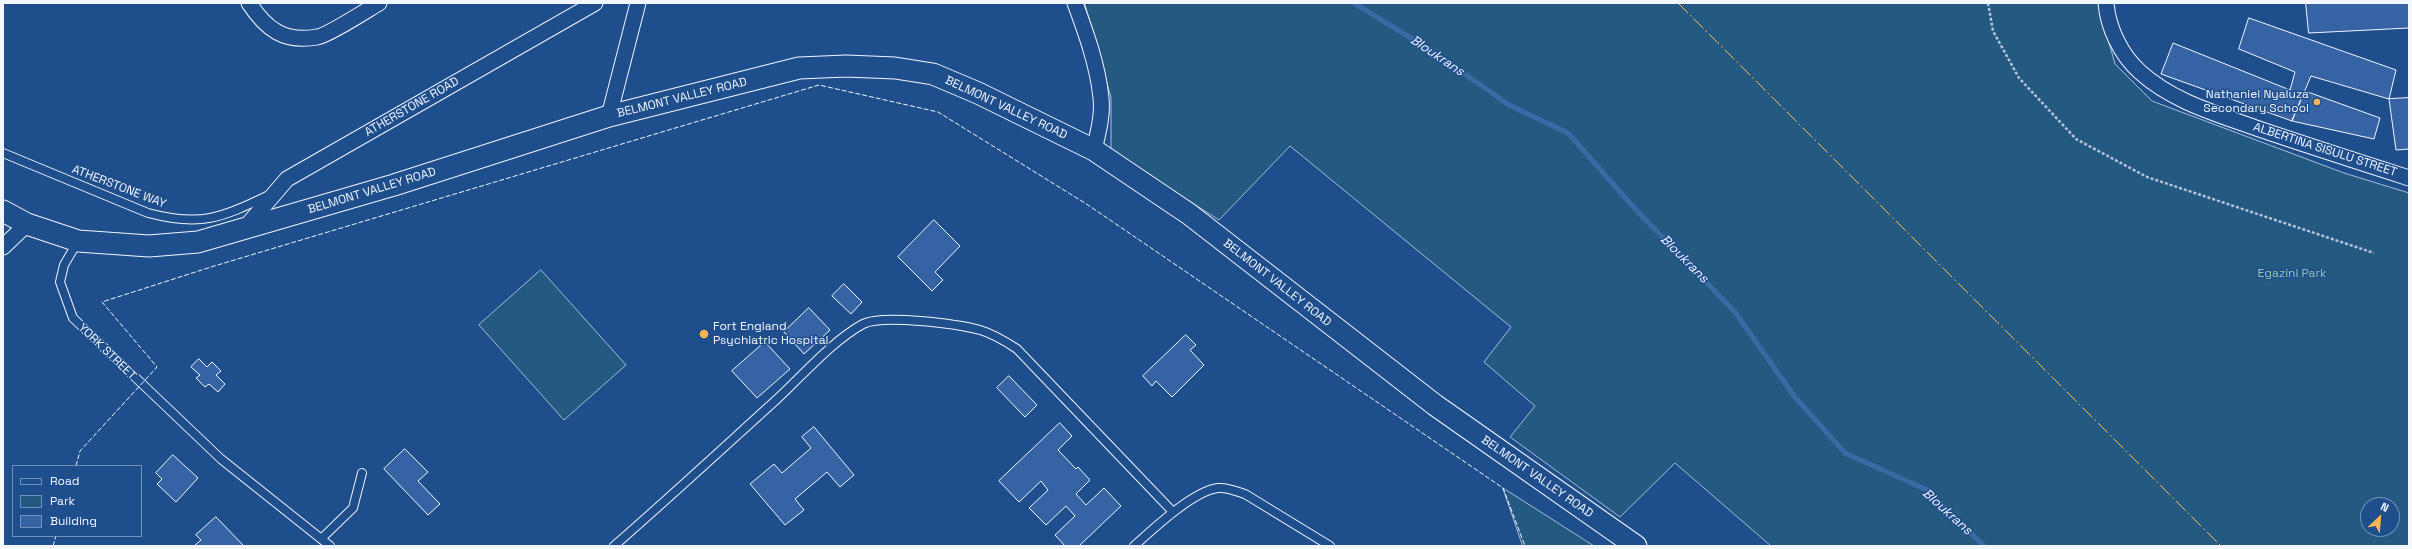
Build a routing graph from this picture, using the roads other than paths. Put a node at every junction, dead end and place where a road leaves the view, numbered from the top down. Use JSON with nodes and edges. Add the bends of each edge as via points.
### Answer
{"nodes":[{"id":1,"x":249,"y":3,"type":"edge"},
{"id":2,"x":379,"y":3,"type":"edge"},
{"id":3,"x":594,"y":3,"type":"edge"},
{"id":4,"x":638,"y":3,"type":"edge"},
{"id":5,"x":1074,"y":3,"type":"edge"},
{"id":6,"x":2106,"y":3,"type":"edge"},
{"id":7,"x":609,"y":116,"type":"junction"},
{"id":8,"x":1094,"y":150,"type":"junction"},
{"id":9,"x":3,"y":153,"type":"edge"},
{"id":10,"x":2409,"y":178,"type":"edge"},
{"id":11,"x":274,"y":193,"type":"junction"},
{"id":12,"x":3,"y":211,"type":"edge"},
{"id":13,"x":27,"y":224,"type":"junction"},
{"id":14,"x":244,"y":229,"type":"junction"},
{"id":15,"x":78,"y":241,"type":"junction"},
{"id":16,"x":3,"y":247,"type":"edge"},
{"id":17,"x":362,"y":473,"type":"dead end"},
{"id":18,"x":1173,"y":512,"type":"junction"},
{"id":19,"x":321,"y":540,"type":"junction"},
{"id":20,"x":330,"y":546,"type":"edge"},
{"id":21,"x":614,"y":546,"type":"edge"},
{"id":22,"x":1134,"y":546,"type":"edge"},
{"id":23,"x":1330,"y":546,"type":"edge"},
{"id":24,"x":1636,"y":546,"type":"edge"}],
"edges":[{"from":1,"to":2,"type":"street","via":[[260,21],[275,33],[295,38],[318,38]]},
{"from":3,"to":11,"type":"street","name":"ATHERSTONE ROAD","via":[[287,179]]},
{"from":4,"to":7,"type":"street"},
{"from":5,"to":8,"type":"street","via":[[1094,62],[1101,98],[1100,125]]},
{"from":6,"to":10,"type":"street","name":"ALBERTINA SISULU STREET","via":[[2107,16],[2122,52],[2140,72],[2175,97],[2336,156]]},
{"from":7,"to":8,"type":"street","name":"BELMONT VALLEY ROAD","via":[[799,68],[895,68],[932,74],[978,93]]},
{"from":7,"to":14,"type":"street","name":"BELMONT VALLEY ROAD","via":[[394,185]]},
{"from":8,"to":24,"type":"street","name":"BELMONT VALLEY ROAD","via":[[1189,214],[1435,405]]},
{"from":9,"to":11,"type":"lane","name":"ATHERSTONE WAY","via":[[148,213],[184,221],[217,217]]},
{"from":11,"to":14,"type":"street","name":"ATHERSTONE ROAD"},
{"from":12,"to":13,"type":"street"},
{"from":13,"to":15,"type":"street"},
{"from":13,"to":16,"type":"street"},
{"from":14,"to":15,"type":"street","name":"BELMONT VALLEY ROAD","via":[[198,242],[149,246]]},
{"from":15,"to":19,"type":"lane","name":"YORK STREET","via":[[64,265],[60,282],[73,318],[140,385],[221,459]]},
{"from":17,"to":19,"type":"lane","via":[[354,508]]},
{"from":18,"to":21,"type":"lane","via":[[1017,349],[1001,338],[979,330],[904,320],[884,320],[864,324],[829,350],[685,484]]},
{"from":18,"to":22,"type":"lane"},
{"from":18,"to":23,"type":"lane","via":[[1204,492],[1217,488],[1230,489],[1251,498]]},
{"from":19,"to":20,"type":"lane","name":"YORK STREET"}]}
